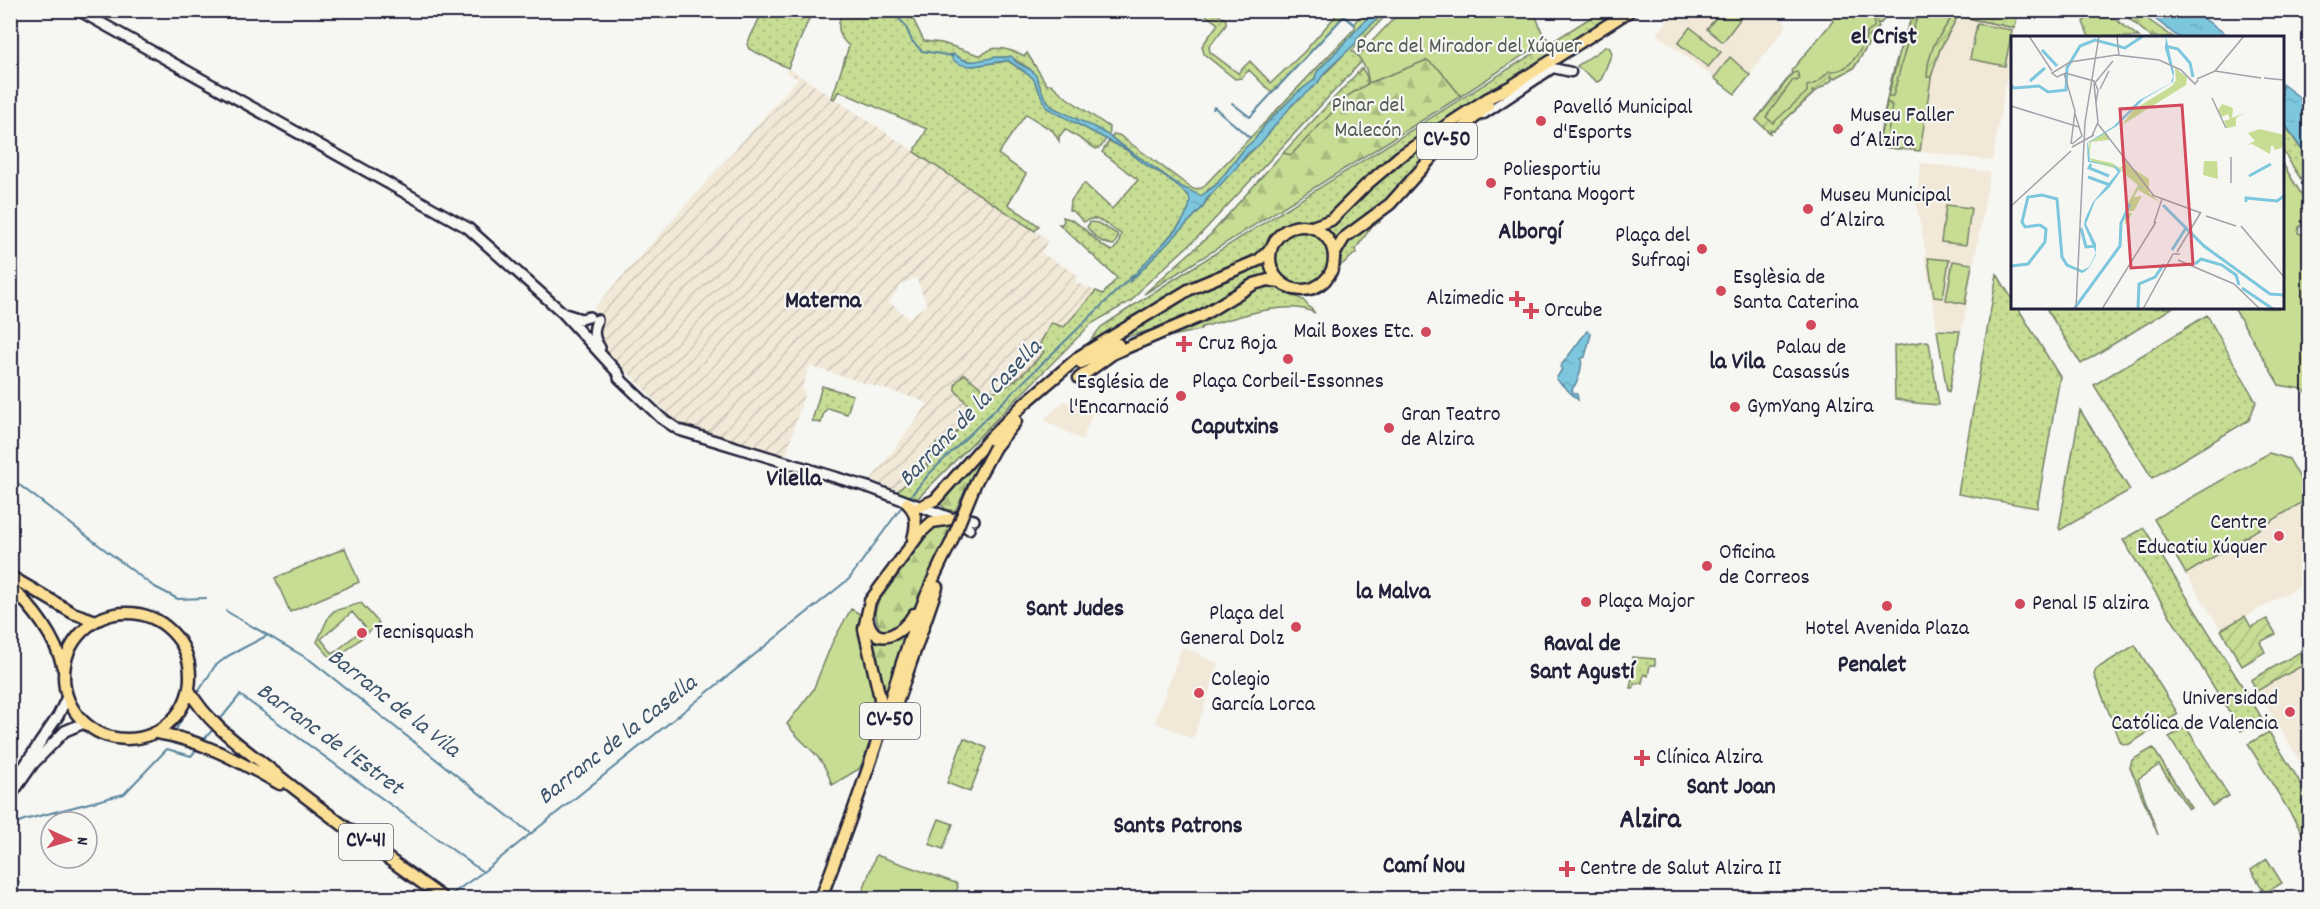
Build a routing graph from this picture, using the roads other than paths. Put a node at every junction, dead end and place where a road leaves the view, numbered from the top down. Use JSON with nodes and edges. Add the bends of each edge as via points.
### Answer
{"nodes":[{"id":1,"x":78,"y":10,"type":"edge"},
{"id":2,"x":1631,"y":10,"type":"edge"},
{"id":3,"x":1571,"y":72,"type":"dead end"},
{"id":4,"x":1510,"y":87,"type":"junction"},
{"id":5,"x":1390,"y":204,"type":"junction"},
{"id":6,"x":1312,"y":227,"type":"junction"},
{"id":7,"x":1271,"y":248,"type":"junction"},
{"id":8,"x":1334,"y":255,"type":"junction"},
{"id":9,"x":520,"y":277,"type":"junction"},
{"id":10,"x":1280,"y":282,"type":"junction"},
{"id":11,"x":551,"y":309,"type":"junction"},
{"id":12,"x":563,"y":313,"type":"junction"},
{"id":13,"x":593,"y":319,"type":"junction"},
{"id":14,"x":1175,"y":328,"type":"junction"},
{"id":15,"x":581,"y":332,"type":"junction"},
{"id":16,"x":603,"y":352,"type":"junction"},
{"id":17,"x":1079,"y":378,"type":"dead end"},
{"id":18,"x":622,"y":381,"type":"junction"},
{"id":19,"x":1045,"y":386,"type":"junction"},
{"id":20,"x":1032,"y":402,"type":"junction"},
{"id":21,"x":651,"y":407,"type":"junction"},
{"id":22,"x":913,"y":506,"type":"junction"},
{"id":23,"x":938,"y":513,"type":"junction"},
{"id":24,"x":951,"y":519,"type":"junction"},
{"id":25,"x":974,"y":520,"type":"dead end"},
{"id":26,"x":969,"y":529,"type":"dead end"},
{"id":27,"x":951,"y":543,"type":"junction"},
{"id":28,"x":907,"y":548,"type":"junction"},
{"id":29,"x":10,"y":576,"type":"edge"},
{"id":30,"x":10,"y":587,"type":"edge"},
{"id":31,"x":929,"y":588,"type":"junction"},
{"id":32,"x":867,"y":613,"type":"junction"},
{"id":33,"x":96,"y":621,"type":"junction"},
{"id":34,"x":64,"y":671,"type":"junction"},
{"id":35,"x":189,"y":690,"type":"junction"},
{"id":36,"x":67,"y":697,"type":"junction"},
{"id":37,"x":84,"y":723,"type":"junction"},
{"id":38,"x":157,"y":733,"type":"junction"},
{"id":39,"x":10,"y":787,"type":"edge"},
{"id":40,"x":10,"y":797,"type":"edge"},
{"id":41,"x":305,"y":797,"type":"junction"},
{"id":42,"x":849,"y":824,"type":"junction"},
{"id":43,"x":443,"y":898,"type":"edge"},
{"id":44,"x":821,"y":898,"type":"edge"},
{"id":45,"x":828,"y":898,"type":"edge"}],
"edges":[{"from":1,"to":9,"type":"main road","via":[[468,228]]},
{"from":2,"to":4,"type":"main road","number":"CV-50"},
{"from":3,"to":5,"type":"street","via":[[1553,68],[1483,115]]},
{"from":4,"to":5,"type":"main road","number":"CV-50","via":[[1443,145]]},
{"from":4,"to":6,"type":"main road","number":"CV-50","via":[[1400,156],[1331,220]]},
{"from":5,"to":8,"type":"main road","number":"CV-50","via":[[1344,238]]},
{"from":6,"to":7,"type":"main road","number":"CV-50","via":[[1287,229]]},
{"from":6,"to":8,"type":"main road","via":[[1327,237]]},
{"from":7,"to":10,"type":"main road","via":[[1270,262]]},
{"from":7,"to":19,"type":"main road","number":"CV-50","via":[[1258,260],[1190,289],[1122,328]]},
{"from":8,"to":10,"type":"main road","number":"CV-50","via":[[1330,275],[1318,286],[1299,290]]},
{"from":9,"to":11,"type":"main road"},
{"from":9,"to":12,"type":"main road"},
{"from":10,"to":14,"type":"main road","number":"CV-50","via":[[1254,284]]},
{"from":11,"to":15,"type":"main road"},
{"from":11,"to":18,"type":"main road"},
{"from":12,"to":13,"type":"main road"},
{"from":12,"to":15,"type":"main road"},
{"from":13,"to":15,"type":"main road","via":[[583,323]]},
{"from":13,"to":16,"type":"main road","via":[[594,338]]},
{"from":14,"to":17,"type":"main road","via":[[1114,353]]},
{"from":14,"to":20,"type":"main road","number":"CV-50","via":[[1100,352]]},
{"from":15,"to":16,"type":"main road"},
{"from":15,"to":18,"type":"main road"},
{"from":16,"to":21,"type":"main road"},
{"from":18,"to":21,"type":"main road"},
{"from":19,"to":20,"type":"main road","number":"CV-50"},
{"from":19,"to":22,"type":"main road","via":[[990,438],[935,500]]},
{"from":20,"to":27,"type":"main road","number":"CV-50","bridge":true,"via":[[995,447]]},
{"from":21,"to":22,"type":"main road","via":[[671,426],[687,434]]},
{"from":22,"to":23,"type":"main road"},
{"from":22,"to":28,"type":"main road","via":[[915,530]]},
{"from":23,"to":24,"type":"main road"},
{"from":23,"to":25,"type":"main road"},
{"from":24,"to":26,"type":"main road"},
{"from":24,"to":28,"type":"main road","via":[[929,524]]},
{"from":27,"to":31,"type":"main road","number":"CV-50"},
{"from":27,"to":45,"type":"main road","number":"CV-50"},
{"from":28,"to":32,"type":"main road","via":[[876,592]]},
{"from":29,"to":33,"type":"main road","via":[[73,613]]},
{"from":30,"to":34,"type":"main road","number":"CV-41","via":[[46,631]]},
{"from":31,"to":32,"type":"main road","via":[[897,634],[877,634],[869,625]]},
{"from":31,"to":42,"type":"main road","number":"CV-50"},
{"from":32,"to":42,"type":"main road","via":[[864,629],[880,714]]},
{"from":33,"to":34,"type":"main road","number":"CV-41","via":[[70,647]]},
{"from":33,"to":35,"type":"main road","number":"CV-41","via":[[133,613],[164,625],[186,654]]},
{"from":34,"to":36,"type":"main road","number":"CV-41"},
{"from":35,"to":38,"type":"main road","via":[[177,715]]},
{"from":35,"to":41,"type":"main road","number":"CV-41","via":[[197,704],[234,740]]},
{"from":36,"to":37,"type":"main road","number":"CV-41"},
{"from":36,"to":39,"type":"main road"},
{"from":37,"to":38,"type":"main road","number":"CV-41","via":[[120,740]]},
{"from":37,"to":40,"type":"main road","via":[[65,731],[33,764]]},
{"from":38,"to":41,"type":"main road","number":"CV-41","via":[[174,735],[226,754]]},
{"from":41,"to":43,"type":"main road","number":"CV-41"},
{"from":42,"to":44,"type":"main road","number":"CV-50"}]}
